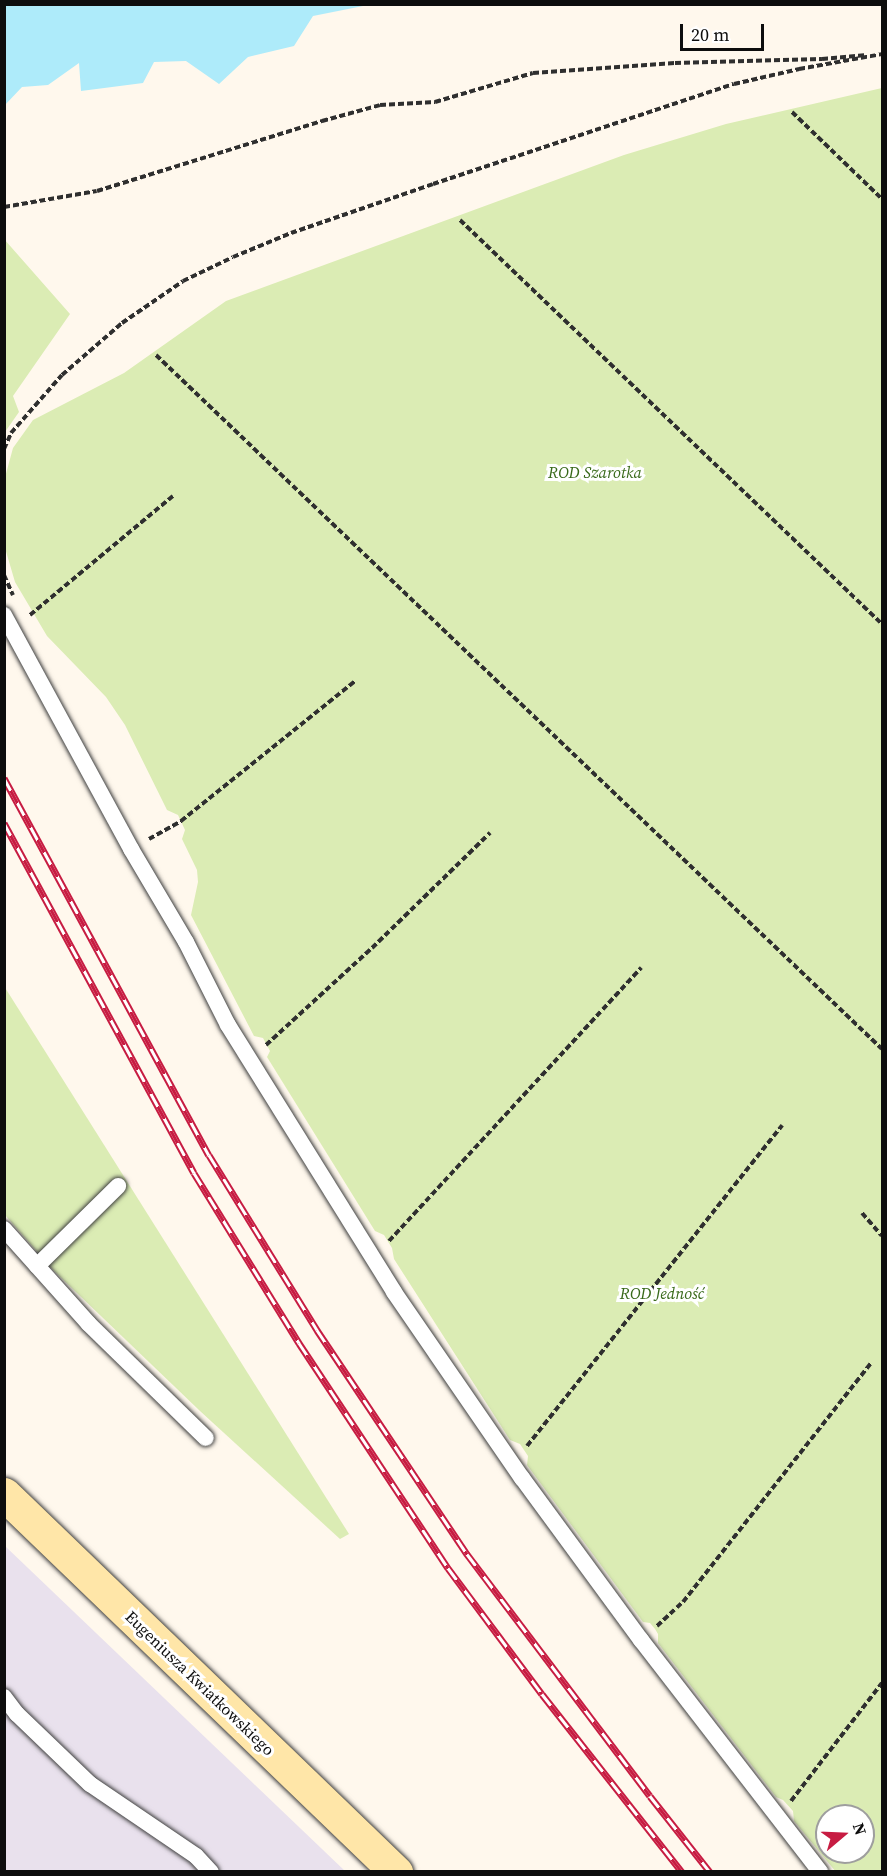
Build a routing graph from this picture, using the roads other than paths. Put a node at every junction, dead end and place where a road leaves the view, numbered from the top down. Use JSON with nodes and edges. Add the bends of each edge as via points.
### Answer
{"nodes":[{"id":1,"x":4,"y":615,"type":"edge"},
{"id":2,"x":118,"y":1186,"type":"dead end"},
{"id":3,"x":4,"y":1229,"type":"edge"},
{"id":4,"x":37,"y":1266,"type":"junction"},
{"id":5,"x":206,"y":1438,"type":"dead end"},
{"id":6,"x":4,"y":1494,"type":"edge"},
{"id":7,"x":4,"y":1697,"type":"edge"},
{"id":8,"x":211,"y":1872,"type":"edge"},
{"id":9,"x":396,"y":1872,"type":"edge"},
{"id":10,"x":820,"y":1872,"type":"edge"}],
"edges":[{"from":1,"to":10,"type":"lane","via":[[247,1057],[370,1254],[510,1460],[641,1640]]},
{"from":2,"to":4,"type":"lane"},
{"from":3,"to":4,"type":"lane"},
{"from":4,"to":5,"type":"lane","via":[[88,1324]]},
{"from":6,"to":9,"type":"street","name":"Eugeniusza Kwiatkowskiego"},
{"from":7,"to":8,"type":"lane","via":[[90,1784],[195,1856]]}]}
